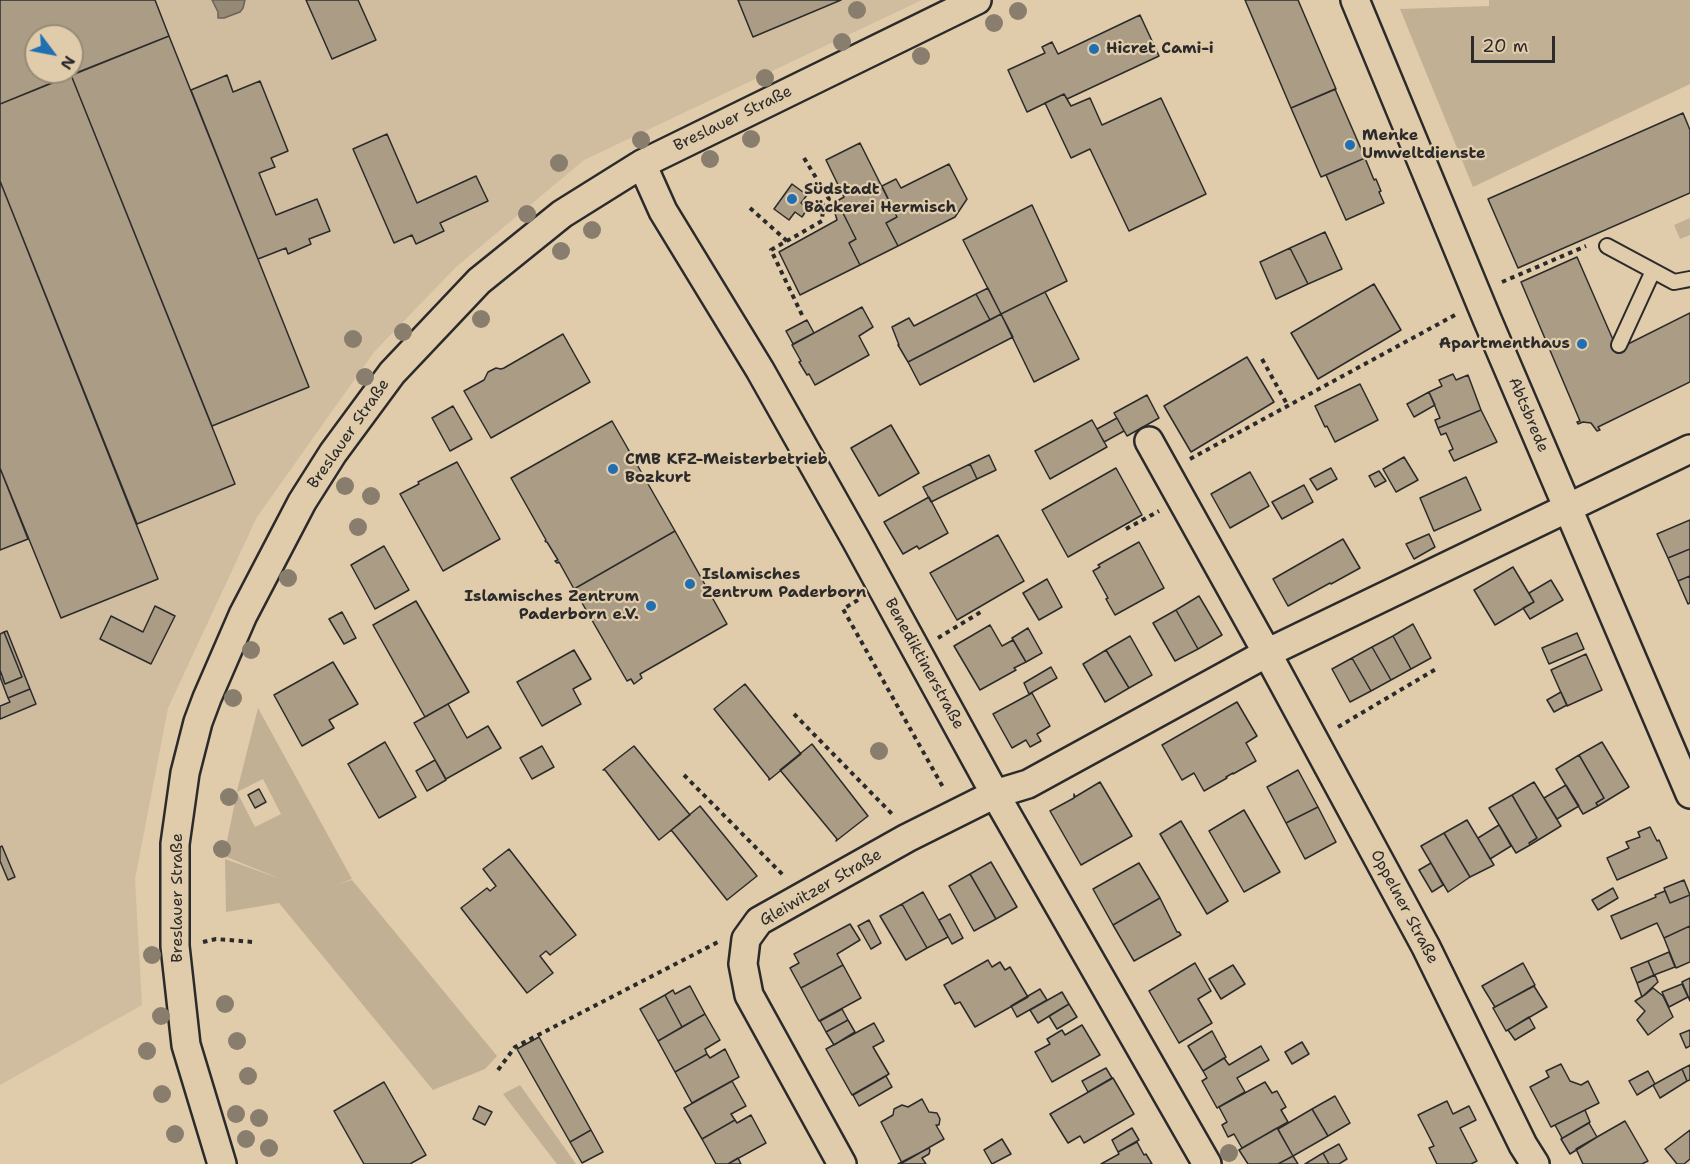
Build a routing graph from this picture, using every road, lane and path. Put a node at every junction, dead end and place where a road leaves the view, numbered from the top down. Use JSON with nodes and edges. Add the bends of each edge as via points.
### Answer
{"nodes":[{"id":1,"x":977,"y":0,"type":"edge"},
{"id":2,"x":1356,"y":0,"type":"edge"},
{"id":3,"x":804,"y":158,"type":"dead end"},
{"id":4,"x":642,"y":164,"type":"junction"},
{"id":5,"x":750,"y":208,"type":"dead end"},
{"id":6,"x":787,"y":241,"type":"junction"},
{"id":7,"x":1607,"y":246,"type":"joint"},
{"id":8,"x":1653,"y":271,"type":"junction"},
{"id":9,"x":1690,"y":279,"type":"edge"},
{"id":10,"x":1507,"y":280,"type":"dead end"},
{"id":11,"x":1480,"y":301,"type":"junction"},
{"id":12,"x":802,"y":315,"type":"dead end"},
{"id":13,"x":1619,"y":345,"type":"dead end"},
{"id":14,"x":1262,"y":358,"type":"dead end"},
{"id":15,"x":1288,"y":406,"type":"junction"},
{"id":16,"x":1149,"y":441,"type":"dead end"},
{"id":17,"x":1690,"y":449,"type":"edge"},
{"id":18,"x":1166,"y":472,"type":"junction"},
{"id":19,"x":1181,"y":499,"type":"junction"},
{"id":20,"x":1568,"y":508,"type":"junction"},
{"id":21,"x":1126,"y":529,"type":"dead end"},
{"id":22,"x":881,"y":586,"type":"junction"},
{"id":23,"x":984,"y":610,"type":"dead end"},
{"id":24,"x":917,"y":650,"type":"junction"},
{"id":25,"x":1267,"y":653,"type":"junction"},
{"id":26,"x":1436,"y":669,"type":"dead end"},
{"id":27,"x":794,"y":714,"type":"dead end"},
{"id":28,"x":1314,"y":742,"type":"junction"},
{"id":29,"x":684,"y":775,"type":"dead end"},
{"id":30,"x":995,"y":794,"type":"junction"},
{"id":31,"x":1690,"y":794,"type":"edge"},
{"id":32,"x":957,"y":813,"type":"junction"},
{"id":33,"x":907,"y":838,"type":"junction"},
{"id":34,"x":798,"y":898,"type":"junction"},
{"id":35,"x":759,"y":921,"type":"junction"},
{"id":36,"x":216,"y":939,"type":"dead end"},
{"id":37,"x":253,"y":942,"type":"dead end"},
{"id":38,"x":498,"y":1071,"type":"dead end"},
{"id":39,"x":222,"y":1164,"type":"edge"},
{"id":40,"x":842,"y":1164,"type":"edge"},
{"id":41,"x":1207,"y":1164,"type":"edge"},
{"id":42,"x":1535,"y":1164,"type":"edge"}],
"edges":[{"from":1,"to":4,"type":"street","name":"Breslauer Straße"},
{"from":2,"to":11,"type":"street","name":"Abtsbrede"},
{"from":3,"to":6,"type":"path","via":[[828,199],[822,221]]},
{"from":4,"to":22,"type":"street","name":"Benediktinerstraße","via":[[663,211],[755,362]]},
{"from":4,"to":39,"type":"street","name":"Breslauer Straße","via":[[562,214],[479,281],[392,373],[302,502],[215,678],[185,773],[175,844],[175,946],[186,1045]]},
{"from":5,"to":6,"type":"path"},
{"from":6,"to":12,"type":"path","via":[[771,250]]},
{"from":7,"to":8,"type":"lane"},
{"from":7,"to":10,"type":"path","via":[[1593,243]]},
{"from":8,"to":9,"type":"lane","via":[[1674,282]]},
{"from":8,"to":13,"type":"lane"},
{"from":11,"to":15,"type":"path"},
{"from":11,"to":20,"type":"street","name":"Abtsbrede"},
{"from":14,"to":15,"type":"path"},
{"from":15,"to":18,"type":"path"},
{"from":16,"to":18,"type":"street","name":"Oppelner Straße"},
{"from":17,"to":20,"type":"street"},
{"from":18,"to":19,"type":"street","name":"Oppelner Straße"},
{"from":19,"to":21,"type":"path"},
{"from":19,"to":25,"type":"street","name":"Oppelner Straße"},
{"from":20,"to":25,"type":"street"},
{"from":20,"to":31,"type":"street","name":"Abtsbrede"},
{"from":22,"to":24,"type":"street","name":"Benediktinerstraße"},
{"from":22,"to":32,"type":"path","via":[[843,609]]},
{"from":23,"to":24,"type":"path"},
{"from":24,"to":30,"type":"street","name":"Benediktinerstraße"},
{"from":25,"to":28,"type":"street","name":"Oppelner Straße"},
{"from":25,"to":30,"type":"street","via":[[1028,784]]},
{"from":26,"to":28,"type":"path"},
{"from":27,"to":33,"type":"path","via":[[893,814]]},
{"from":28,"to":42,"type":"street","name":"Oppelner Straße","via":[[1426,947]]},
{"from":29,"to":34,"type":"path","via":[[784,875]]},
{"from":30,"to":32,"type":"street","name":"Gleiwitzer Straße"},
{"from":30,"to":41,"type":"street","name":"Benediktinerstraße"},
{"from":32,"to":33,"type":"street","name":"Gleiwitzer Straße"},
{"from":33,"to":34,"type":"street","name":"Gleiwitzer Straße"},
{"from":34,"to":35,"type":"street","name":"Gleiwitzer Straße"},
{"from":35,"to":38,"type":"path","via":[[515,1047]]},
{"from":35,"to":40,"type":"street","name":"Gleiwitzer Straße","via":[[746,939],[743,964],[749,995]]},
{"from":36,"to":37,"type":"path"}]}
